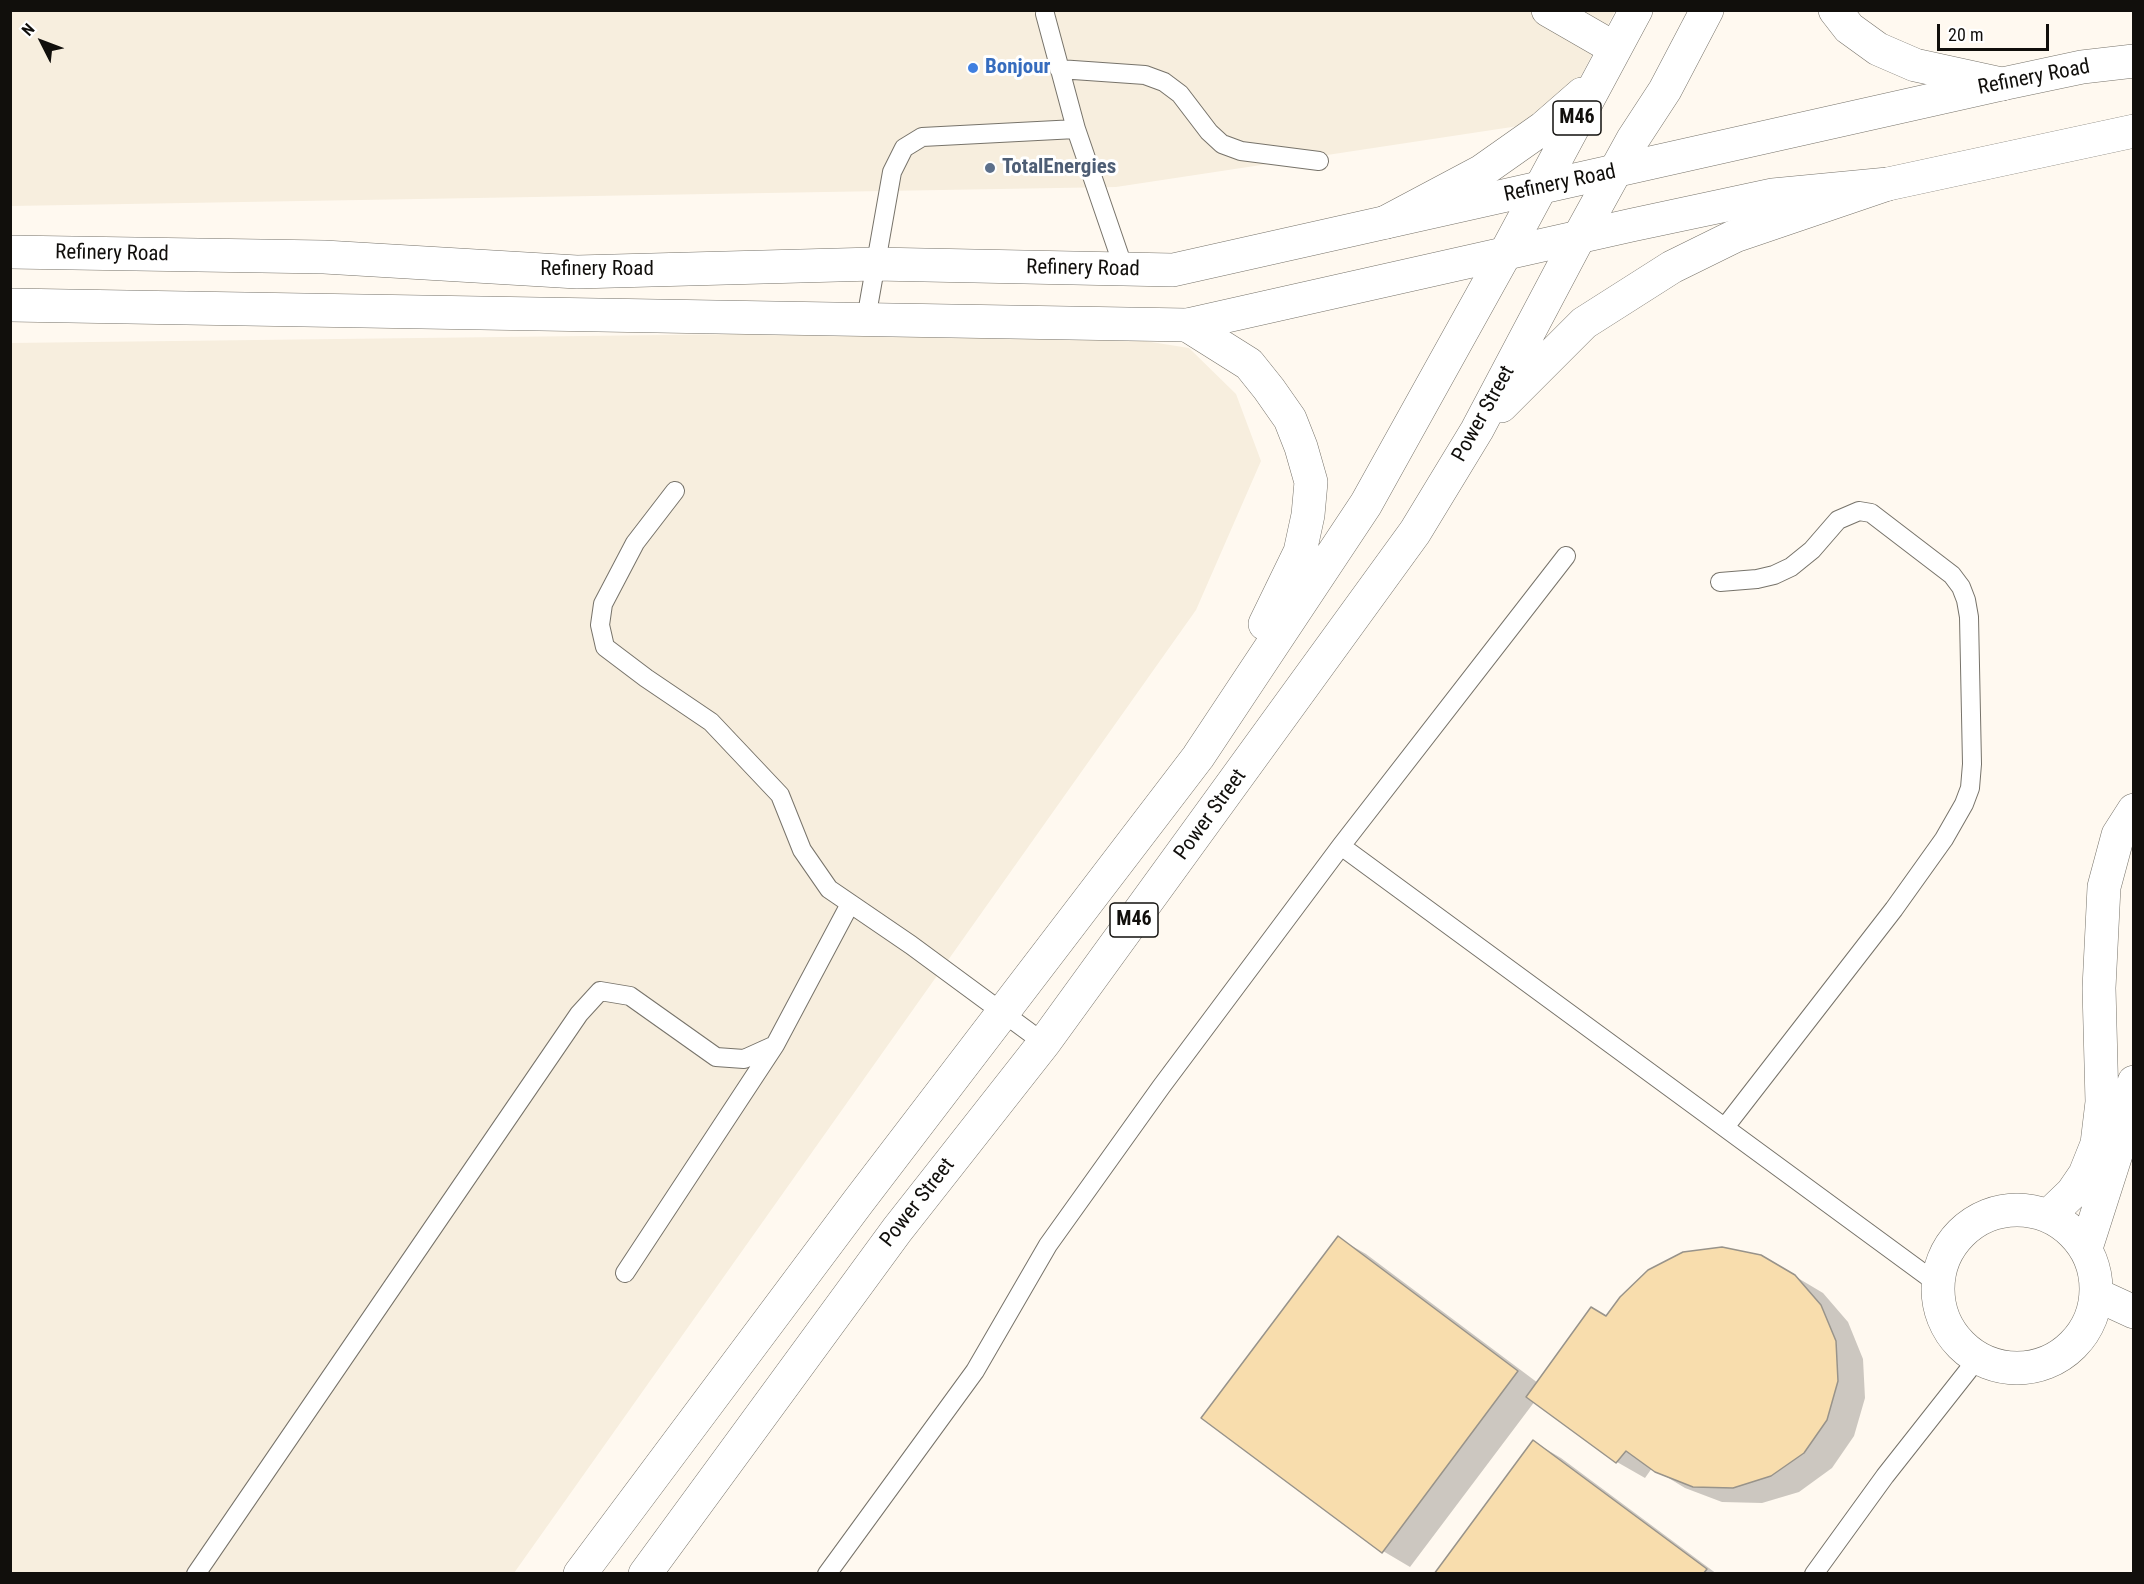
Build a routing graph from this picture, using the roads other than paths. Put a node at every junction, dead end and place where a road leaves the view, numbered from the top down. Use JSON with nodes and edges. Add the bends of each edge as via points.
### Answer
{"nodes":[{"id":1,"x":1548,"y":10,"type":"edge"},
{"id":2,"x":1636,"y":10,"type":"edge"},
{"id":3,"x":1707,"y":10,"type":"edge"},
{"id":4,"x":1835,"y":10,"type":"edge"},
{"id":5,"x":1045,"y":14,"type":"dead end"},
{"id":6,"x":1614,"y":48,"type":"junction"},
{"id":7,"x":2133,"y":61,"type":"edge"},
{"id":8,"x":1059,"y":69,"type":"junction"},
{"id":9,"x":1597,"y":81,"type":"junction"},
{"id":10,"x":2002,"y":84,"type":"junction"},
{"id":11,"x":1076,"y":129,"type":"junction"},
{"id":12,"x":2133,"y":131,"type":"edge"},
{"id":13,"x":1319,"y":162,"type":"dead end"},
{"id":14,"x":1616,"y":171,"type":"junction"},
{"id":15,"x":1888,"y":184,"type":"junction"},
{"id":16,"x":1540,"y":188,"type":"junction"},
{"id":17,"x":1386,"y":222,"type":"junction"},
{"id":18,"x":1579,"y":237,"type":"junction"},
{"id":19,"x":10,"y":252,"type":"edge"},
{"id":20,"x":57,"y":253,"type":"junction"},
{"id":21,"x":1505,"y":254,"type":"junction"},
{"id":22,"x":324,"y":257,"type":"junction"},
{"id":23,"x":875,"y":264,"type":"junction"},
{"id":24,"x":1124,"y":269,"type":"junction"},
{"id":25,"x":10,"y":305,"type":"edge"},
{"id":26,"x":60,"y":305,"type":"junction"},
{"id":27,"x":320,"y":310,"type":"junction"},
{"id":28,"x":866,"y":319,"type":"junction"},
{"id":29,"x":1187,"y":325,"type":"junction"},
{"id":30,"x":1477,"y":430,"type":"junction"},
{"id":31,"x":675,"y":491,"type":"dead end"},
{"id":32,"x":1566,"y":556,"type":"dead end"},
{"id":33,"x":1720,"y":582,"type":"dead end"},
{"id":34,"x":1198,"y":757,"type":"junction"},
{"id":35,"x":2133,"y":810,"type":"edge"},
{"id":36,"x":1341,"y":846,"type":"junction"},
{"id":37,"x":850,"y":904,"type":"junction"},
{"id":38,"x":1003,"y":1012,"type":"junction"},
{"id":39,"x":1044,"y":1042,"type":"junction"},
{"id":40,"x":775,"y":1045,"type":"junction"},
{"id":41,"x":2133,"y":1082,"type":"edge"},
{"id":42,"x":2121,"y":1114,"type":"edge"},
{"id":43,"x":1725,"y":1127,"type":"junction"},
{"id":44,"x":2048,"y":1216,"type":"junction"},
{"id":45,"x":2086,"y":1248,"type":"junction"},
{"id":46,"x":625,"y":1273,"type":"dead end"},
{"id":47,"x":1938,"y":1284,"type":"junction"},
{"id":48,"x":2097,"y":1295,"type":"junction"},
{"id":49,"x":2133,"y":1312,"type":"edge"},
{"id":50,"x":1978,"y":1358,"type":"junction"},
{"id":51,"x":196,"y":1574,"type":"edge"},
{"id":52,"x":580,"y":1574,"type":"edge"},
{"id":53,"x":645,"y":1574,"type":"edge"},
{"id":54,"x":827,"y":1574,"type":"edge"},
{"id":55,"x":1814,"y":1574,"type":"edge"}],
"edges":[{"from":1,"to":6,"type":"main road"},
{"from":2,"to":6,"type":"main road"},
{"from":3,"to":14,"type":"main road","name":"Power Street","number":"M46"},
{"from":4,"to":10,"type":"main road","via":[[1850,28],[1878,49],[1915,65]]},
{"from":5,"to":8,"type":"lane"},
{"from":6,"to":9,"type":"main road","number":"M46"},
{"from":7,"to":10,"type":"main road","name":"Refinery Road"},
{"from":8,"to":11,"type":"lane"},
{"from":8,"to":13,"type":"lane","via":[[1145,75],[1180,94],[1222,144],[1241,151]]},
{"from":9,"to":16,"type":"main road","number":"M46"},
{"from":9,"to":17,"type":"main road","via":[[1544,128],[1482,171]]},
{"from":10,"to":14,"type":"main road","name":"Refinery Road"},
{"from":11,"to":23,"type":"lane","via":[[922,137],[904,148],[892,172]]},
{"from":11,"to":24,"type":"lane"},
{"from":12,"to":15,"type":"main road","name":"Refinery Road"},
{"from":14,"to":16,"type":"main road","name":"Refinery Road"},
{"from":14,"to":18,"type":"main road","name":"Power Street","number":"M46"},
{"from":15,"to":18,"type":"main road","name":"Refinery Road","via":[[1773,195]]},
{"from":15,"to":30,"type":"main road","via":[[1735,236],[1672,267],[1584,323]]},
{"from":16,"to":17,"type":"main road","name":"Refinery Road"},
{"from":16,"to":21,"type":"main road","number":"M46"},
{"from":17,"to":24,"type":"main road","name":"Refinery Road","via":[[1173,270]]},
{"from":18,"to":21,"type":"main road","name":"Refinery Road"},
{"from":18,"to":30,"type":"main road","name":"Power Street","number":"M46"},
{"from":19,"to":20,"type":"main road","name":"Refinery Road"},
{"from":20,"to":22,"type":"main road","name":"Refinery Road"},
{"from":20,"to":26,"type":"main road"},
{"from":21,"to":29,"type":"main road","name":"Refinery Road"},
{"from":21,"to":34,"type":"main road","number":"M46","via":[[1366,504]]},
{"from":22,"to":23,"type":"main road","name":"Refinery Road","via":[[577,272]]},
{"from":22,"to":27,"type":"main road"},
{"from":23,"to":24,"type":"main road","name":"Refinery Road"},
{"from":23,"to":28,"type":"lane"},
{"from":25,"to":26,"type":"main road","name":"Refinery Road"},
{"from":26,"to":27,"type":"main road","name":"Refinery Road"},
{"from":27,"to":28,"type":"main road","name":"Refinery Road"},
{"from":28,"to":29,"type":"main road","name":"Refinery Road"},
{"from":29,"to":34,"type":"main road","via":[[1249,364],[1269,389],[1290,419],[1311,483],[1300,552]]},
{"from":30,"to":39,"type":"main road","name":"Power Street","number":"M46","via":[[1415,532]]},
{"from":31,"to":37,"type":"lane","via":[[635,543],[603,604],[600,625],[605,646],[711,722],[780,795],[802,850],[829,889]]},
{"from":32,"to":36,"type":"lane"},
{"from":33,"to":43,"type":"lane","via":[[1774,575],[1812,550],[1838,520],[1859,510],[1870,513],[1952,575],[1961,587],[1969,617],[1972,764],[1970,788],[1944,839]]},
{"from":34,"to":38,"type":"main road","number":"M46"},
{"from":35,"to":42,"type":"main road","via":[[2118,835],[2104,887],[2099,988]]},
{"from":36,"to":43,"type":"lane"},
{"from":36,"to":54,"type":"lane","via":[[1048,1245],[975,1371]]},
{"from":37,"to":38,"type":"lane"},
{"from":37,"to":40,"type":"lane"},
{"from":38,"to":39,"type":"lane"},
{"from":38,"to":52,"type":"main road","number":"M46"},
{"from":39,"to":53,"type":"main road","name":"Power Street","number":"M46","via":[[897,1230]]},
{"from":40,"to":46,"type":"lane"},
{"from":40,"to":51,"type":"lane","via":[[744,1059],[716,1057],[630,996],[600,991],[579,1014]]},
{"from":41,"to":42,"type":"main road"},
{"from":42,"to":44,"type":"main road","via":[[2097,1144],[2072,1193]]},
{"from":42,"to":45,"type":"main road"},
{"from":43,"to":47,"type":"lane"},
{"from":44,"to":45,"type":"main road","via":[[2070,1229]]},
{"from":44,"to":47,"type":"main road","via":[[2024,1210],[1999,1211],[1976,1221],[1957,1238],[1944,1259]]},
{"from":45,"to":48,"type":"main road","via":[[2095,1270]]},
{"from":47,"to":50,"type":"main road","via":[[1939,1306],[1947,1327]]},
{"from":48,"to":49,"type":"main road"},
{"from":48,"to":50,"type":"main road","via":[[2090,1320],[2075,1342],[2055,1359],[2030,1367],[2003,1367]]},
{"from":50,"to":55,"type":"lane"}]}
